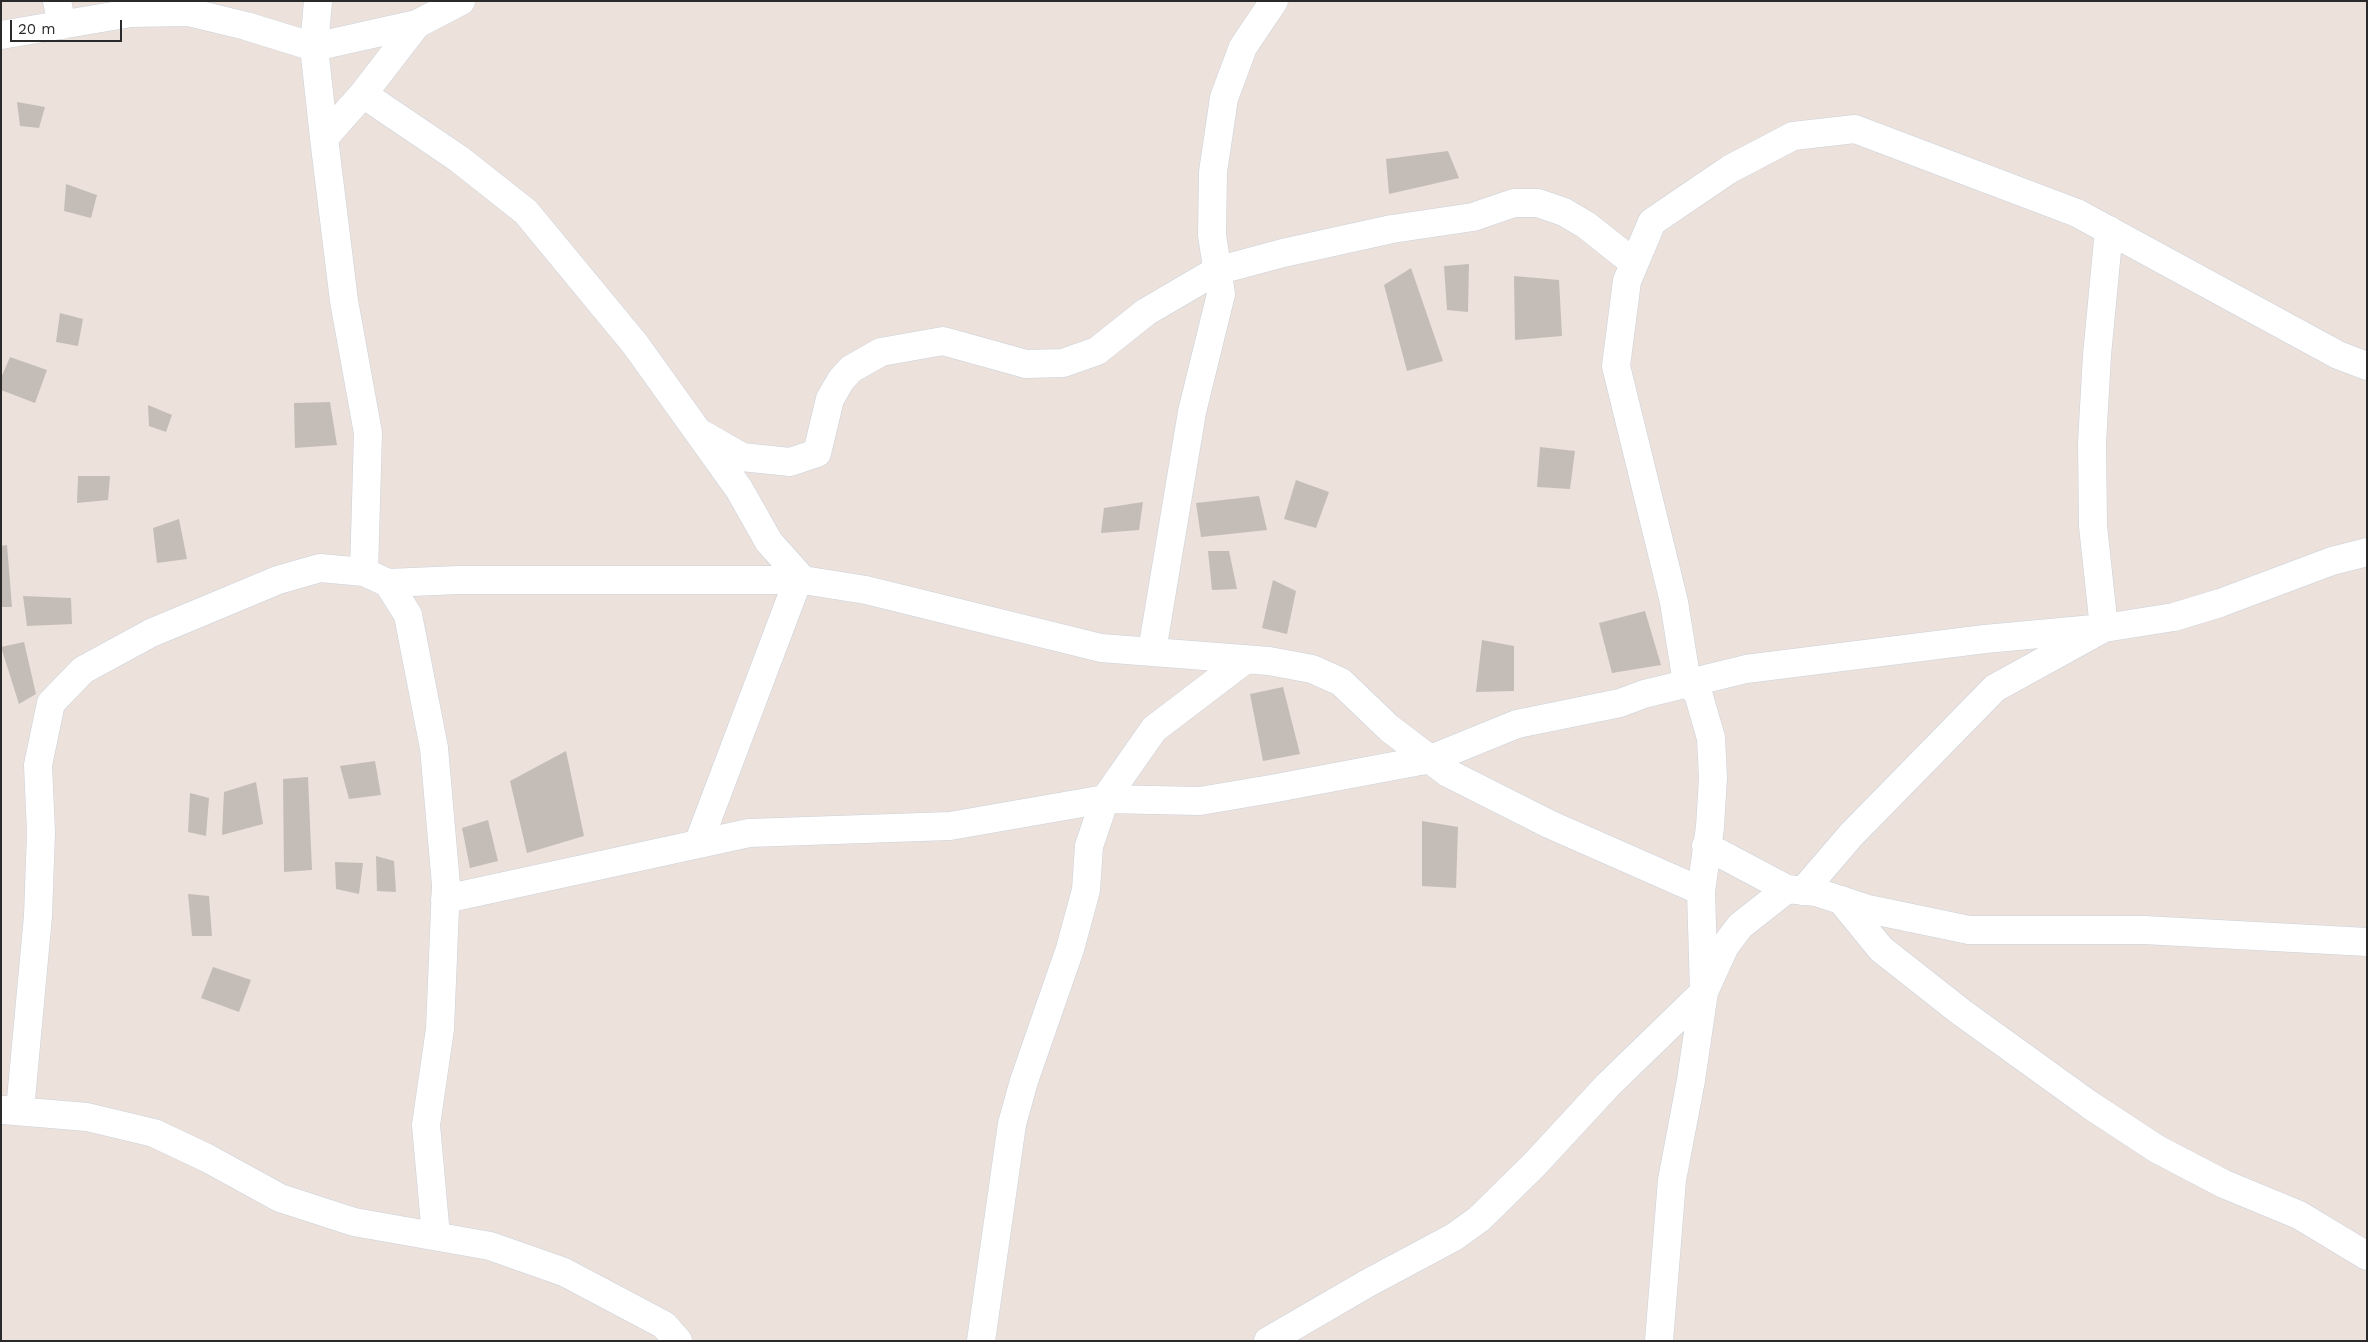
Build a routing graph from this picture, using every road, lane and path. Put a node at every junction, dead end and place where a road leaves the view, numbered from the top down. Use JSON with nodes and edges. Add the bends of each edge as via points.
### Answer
{"nodes":[{"id":1,"x":318,"y":1,"type":"edge"},
{"id":2,"x":461,"y":1,"type":"edge"},
{"id":3,"x":1274,"y":1,"type":"edge"},
{"id":4,"x":60,"y":13,"type":"edge"},
{"id":5,"x":417,"y":24,"type":"junction"},
{"id":6,"x":1,"y":35,"type":"edge"},
{"id":7,"x":314,"y":47,"type":"junction"},
{"id":8,"x":363,"y":94,"type":"junction"},
{"id":9,"x":324,"y":138,"type":"junction"},
{"id":10,"x":2109,"y":230,"type":"junction"},
{"id":11,"x":1634,"y":263,"type":"junction"},
{"id":12,"x":1216,"y":271,"type":"junction"},
{"id":13,"x":2367,"y":366,"type":"edge"},
{"id":14,"x":702,"y":434,"type":"junction"},
{"id":15,"x":2367,"y":552,"type":"edge"},
{"id":16,"x":376,"y":578,"type":"junction"},
{"id":17,"x":800,"y":580,"type":"junction"},
{"id":18,"x":2104,"y":628,"type":"junction"},
{"id":19,"x":1152,"y":651,"type":"junction"},
{"id":20,"x":1246,"y":659,"type":"junction"},
{"id":21,"x":1687,"y":683,"type":"junction"},
{"id":22,"x":1430,"y":759,"type":"junction"},
{"id":23,"x":1105,"y":799,"type":"junction"},
{"id":24,"x":698,"y":844,"type":"junction"},
{"id":25,"x":1706,"y":846,"type":"junction"},
{"id":26,"x":1795,"y":890,"type":"junction"},
{"id":27,"x":1701,"y":891,"type":"junction"},
{"id":28,"x":446,"y":899,"type":"junction"},
{"id":29,"x":1841,"y":900,"type":"junction"},
{"id":30,"x":2367,"y":942,"type":"edge"},
{"id":31,"x":1704,"y":992,"type":"junction"},
{"id":32,"x":11,"y":1110,"type":"edge"},
{"id":33,"x":436,"y":1236,"type":"junction"},
{"id":34,"x":2367,"y":1256,"type":"edge"},
{"id":35,"x":678,"y":1341,"type":"edge"},
{"id":36,"x":980,"y":1341,"type":"edge"},
{"id":37,"x":1268,"y":1341,"type":"edge"},
{"id":38,"x":1659,"y":1341,"type":"edge"}],
"edges":[{"from":1,"to":7,"type":"street"},
{"from":2,"to":5,"type":"street"},
{"from":3,"to":12,"type":"street","via":[[1243,47],[1224,98],[1213,172],[1212,235]]},
{"from":4,"to":6,"type":"street"},
{"from":4,"to":7,"type":"street","via":[[188,12]]},
{"from":5,"to":7,"type":"street"},
{"from":5,"to":8,"type":"street"},
{"from":7,"to":9,"type":"street"},
{"from":8,"to":9,"type":"street"},
{"from":8,"to":14,"type":"street","via":[[459,159],[526,212],[635,344]]},
{"from":9,"to":16,"type":"street","via":[[344,301],[368,432]]},
{"from":10,"to":11,"type":"street","via":[[2077,213],[1855,129],[1793,136],[1730,169],[1652,222]]},
{"from":10,"to":13,"type":"street","via":[[2338,355]]},
{"from":10,"to":18,"type":"street","via":[[2092,443],[2093,526]]},
{"from":11,"to":12,"type":"street","via":[[1564,212],[1538,203],[1514,203],[1473,217],[1392,229],[1284,252]]},
{"from":11,"to":21,"type":"street","via":[[1626,281],[1616,366],[1674,602]]},
{"from":12,"to":14,"type":"street","via":[[1146,312],[1096,351],[1063,363],[1026,364],[943,341],[881,352],[851,369],[841,380],[830,399],[817,453],[790,462],[742,457]]},
{"from":12,"to":19,"type":"street","via":[[1220,294],[1192,412]]},
{"from":14,"to":17,"type":"street","via":[[740,489],[769,542]]},
{"from":15,"to":18,"type":"street","via":[[2332,561],[2174,617]]},
{"from":16,"to":17,"type":"street"},
{"from":16,"to":28,"type":"street","via":[[408,615],[434,748]]},
{"from":16,"to":32,"type":"street","via":[[320,568],[278,580],[151,633],[83,670],[51,704],[38,766],[41,832],[38,916]]},
{"from":17,"to":19,"type":"street","via":[[866,590],[1101,648]]},
{"from":17,"to":24,"type":"street"},
{"from":18,"to":21,"type":"street","via":[[1822,658]]},
{"from":18,"to":26,"type":"street","via":[[1995,688]]},
{"from":19,"to":20,"type":"street"},
{"from":20,"to":22,"type":"street","via":[[1312,669],[1341,682],[1389,728]]},
{"from":20,"to":23,"type":"street","via":[[1154,729]]},
{"from":21,"to":22,"type":"street","via":[[1620,703],[1517,724]]},
{"from":21,"to":25,"type":"street","via":[[1698,693],[1711,738],[1713,778]]},
{"from":22,"to":23,"type":"street","via":[[1200,801]]},
{"from":22,"to":27,"type":"street","via":[[1448,773],[1549,824]]},
{"from":23,"to":24,"type":"street","via":[[950,826],[749,833]]},
{"from":23,"to":36,"type":"street","via":[[1089,846],[1086,890],[1070,949],[1012,1124]]},
{"from":24,"to":28,"type":"street"},
{"from":25,"to":26,"type":"street"},
{"from":25,"to":27,"type":"street"},
{"from":26,"to":29,"type":"street"},
{"from":26,"to":31,"type":"street","via":[[1740,926],[1725,946]]},
{"from":27,"to":31,"type":"street"},
{"from":28,"to":33,"type":"street","via":[[440,1029],[426,1125]]},
{"from":29,"to":30,"type":"street","via":[[1868,909],[1969,930],[2144,930]]},
{"from":29,"to":34,"type":"street","via":[[1881,949],[2090,1105],[2157,1149],[2224,1184],[2299,1215]]},
{"from":31,"to":37,"type":"street","via":[[1478,1219],[1454,1237]]},
{"from":31,"to":38,"type":"street","via":[[1672,1180]]},
{"from":32,"to":33,"type":"street","via":[[87,1117],[154,1133],[280,1198],[354,1222]]},
{"from":33,"to":35,"type":"street","via":[[490,1246],[564,1272],[664,1325]]}]}
